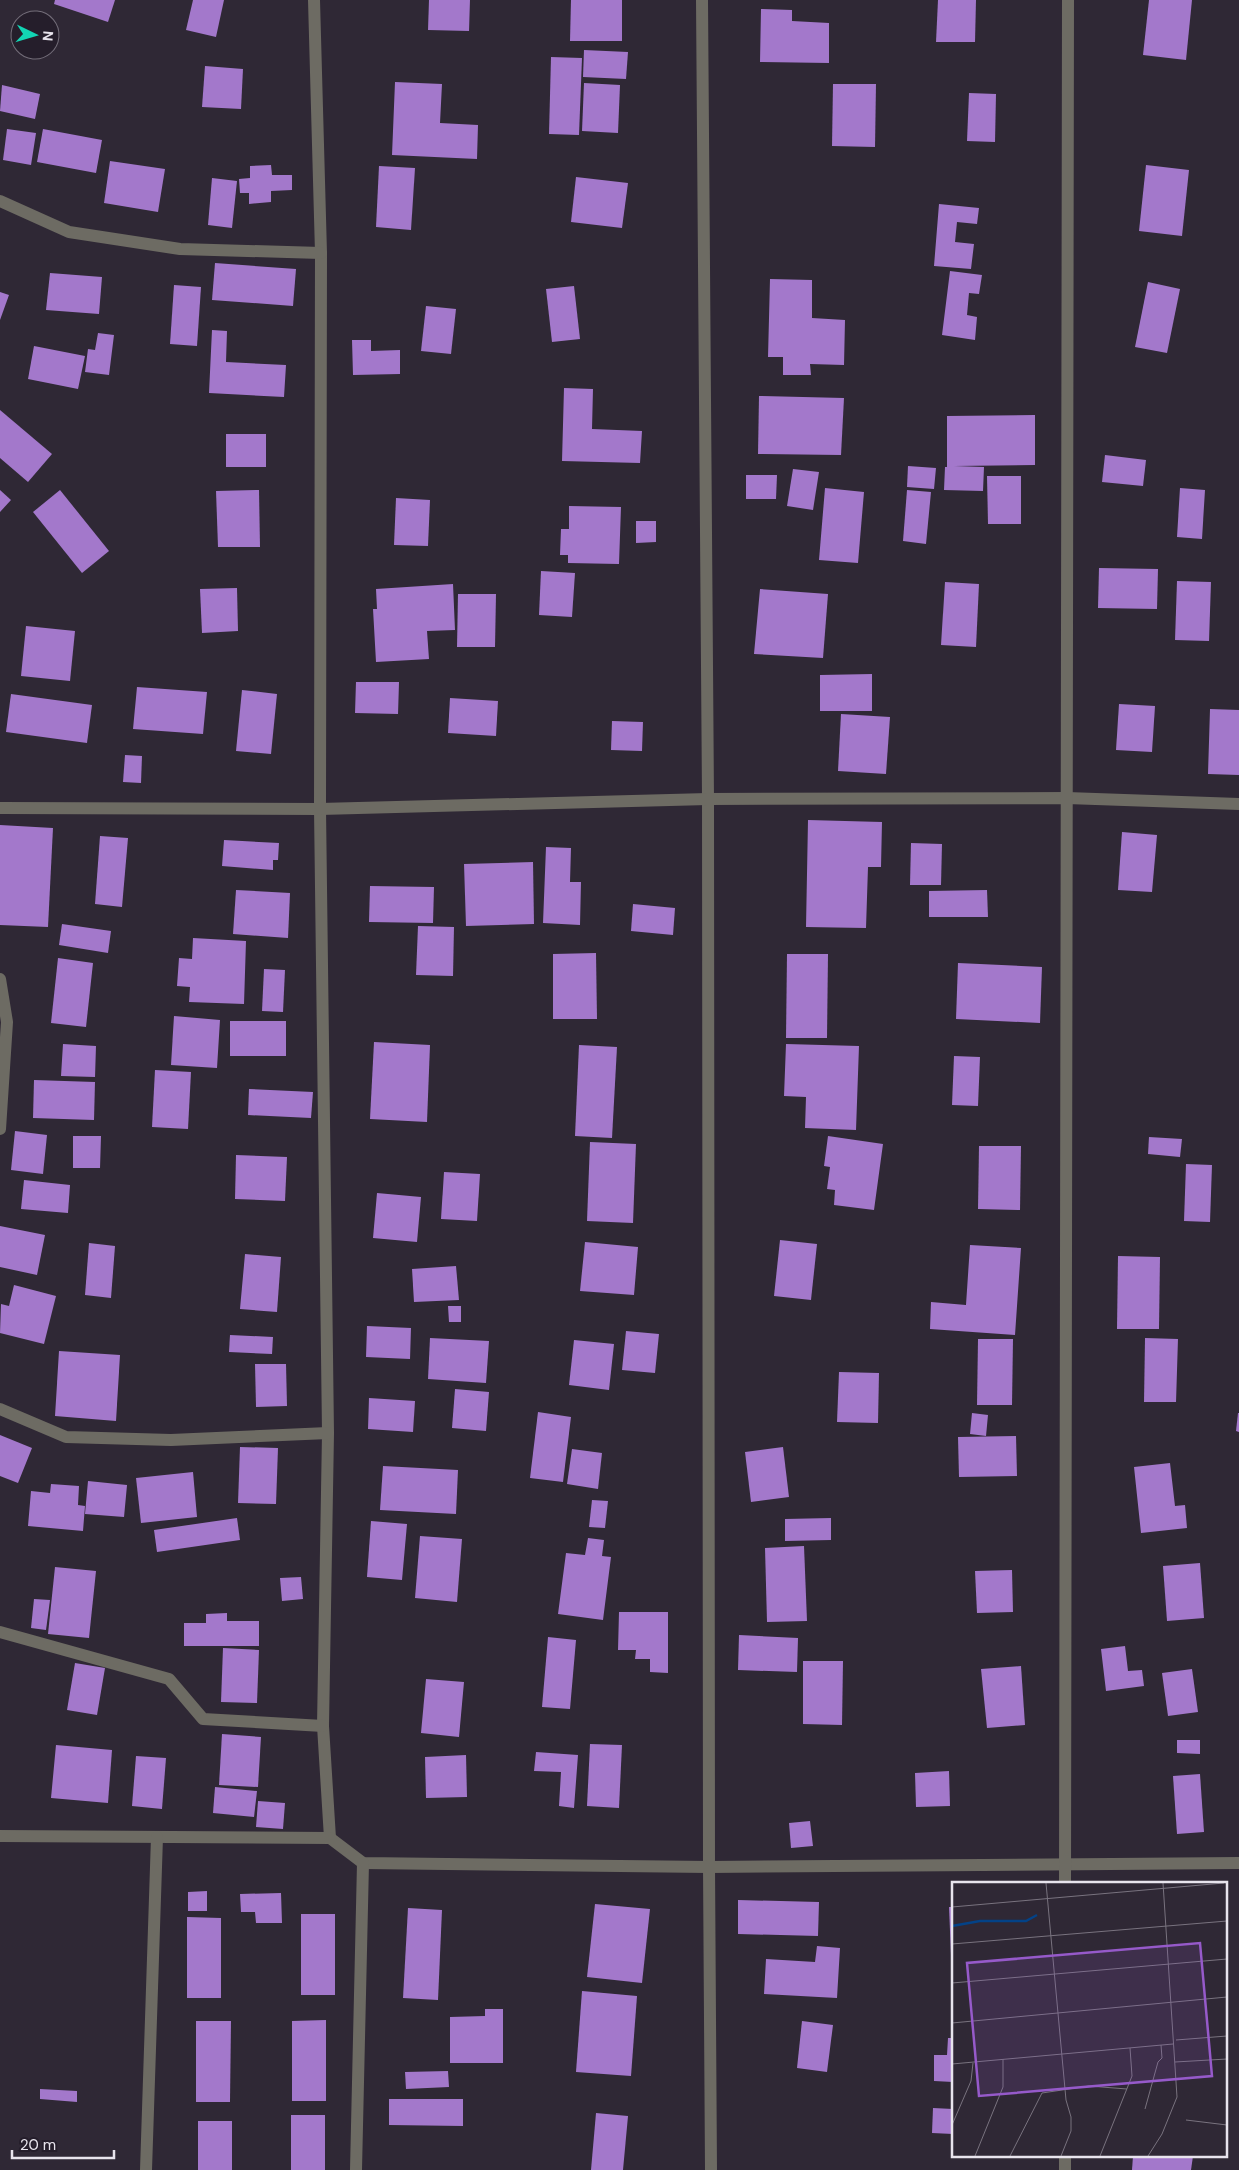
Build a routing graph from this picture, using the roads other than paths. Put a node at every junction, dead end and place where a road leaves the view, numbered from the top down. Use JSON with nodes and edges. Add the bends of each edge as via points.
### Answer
{"nodes":[{"id":1,"x":314,"y":0,"type":"edge"},
{"id":2,"x":702,"y":0,"type":"edge"},
{"id":3,"x":1068,"y":0,"type":"edge"},
{"id":4,"x":0,"y":201,"type":"edge"},
{"id":5,"x":321,"y":253,"type":"junction"},
{"id":6,"x":1067,"y":798,"type":"junction"},
{"id":7,"x":708,"y":799,"type":"junction"},
{"id":8,"x":1239,"y":804,"type":"edge"},
{"id":9,"x":0,"y":808,"type":"edge"},
{"id":10,"x":320,"y":809,"type":"junction"},
{"id":11,"x":0,"y":979,"type":"edge"},
{"id":12,"x":0,"y":1129,"type":"edge"},
{"id":13,"x":0,"y":1409,"type":"edge"},
{"id":14,"x":328,"y":1433,"type":"junction"},
{"id":15,"x":0,"y":1632,"type":"edge"},
{"id":16,"x":323,"y":1726,"type":"junction"},
{"id":17,"x":0,"y":1836,"type":"edge"},
{"id":18,"x":157,"y":1837,"type":"junction"},
{"id":19,"x":330,"y":1838,"type":"junction"},
{"id":20,"x":363,"y":1863,"type":"junction"},
{"id":21,"x":1239,"y":1863,"type":"edge"},
{"id":22,"x":1065,"y":1864,"type":"junction"},
{"id":23,"x":709,"y":1867,"type":"junction"},
{"id":24,"x":1065,"y":1882,"type":"edge"},
{"id":25,"x":146,"y":2170,"type":"edge"},
{"id":26,"x":356,"y":2170,"type":"edge"},
{"id":27,"x":711,"y":2170,"type":"edge"}],
"edges":[{"from":1,"to":5,"type":"street"},
{"from":2,"to":7,"type":"street"},
{"from":3,"to":6,"type":"street"},
{"from":4,"to":5,"type":"street","via":[[69,232],[180,249]]},
{"from":5,"to":10,"type":"street"},
{"from":6,"to":7,"type":"street"},
{"from":6,"to":8,"type":"street"},
{"from":6,"to":22,"type":"street"},
{"from":7,"to":10,"type":"street"},
{"from":7,"to":23,"type":"street"},
{"from":9,"to":10,"type":"street"},
{"from":10,"to":14,"type":"street"},
{"from":11,"to":12,"type":"street","via":[[7,1022]]},
{"from":13,"to":14,"type":"street","via":[[66,1437],[171,1440]]},
{"from":14,"to":16,"type":"street"},
{"from":15,"to":16,"type":"street","via":[[169,1679],[203,1719]]},
{"from":16,"to":19,"type":"street"},
{"from":17,"to":18,"type":"street"},
{"from":18,"to":19,"type":"street"},
{"from":18,"to":25,"type":"street"},
{"from":19,"to":20,"type":"street"},
{"from":20,"to":23,"type":"street"},
{"from":20,"to":26,"type":"street"},
{"from":21,"to":22,"type":"street"},
{"from":22,"to":23,"type":"street"},
{"from":22,"to":24,"type":"street"},
{"from":23,"to":27,"type":"street"}]}
